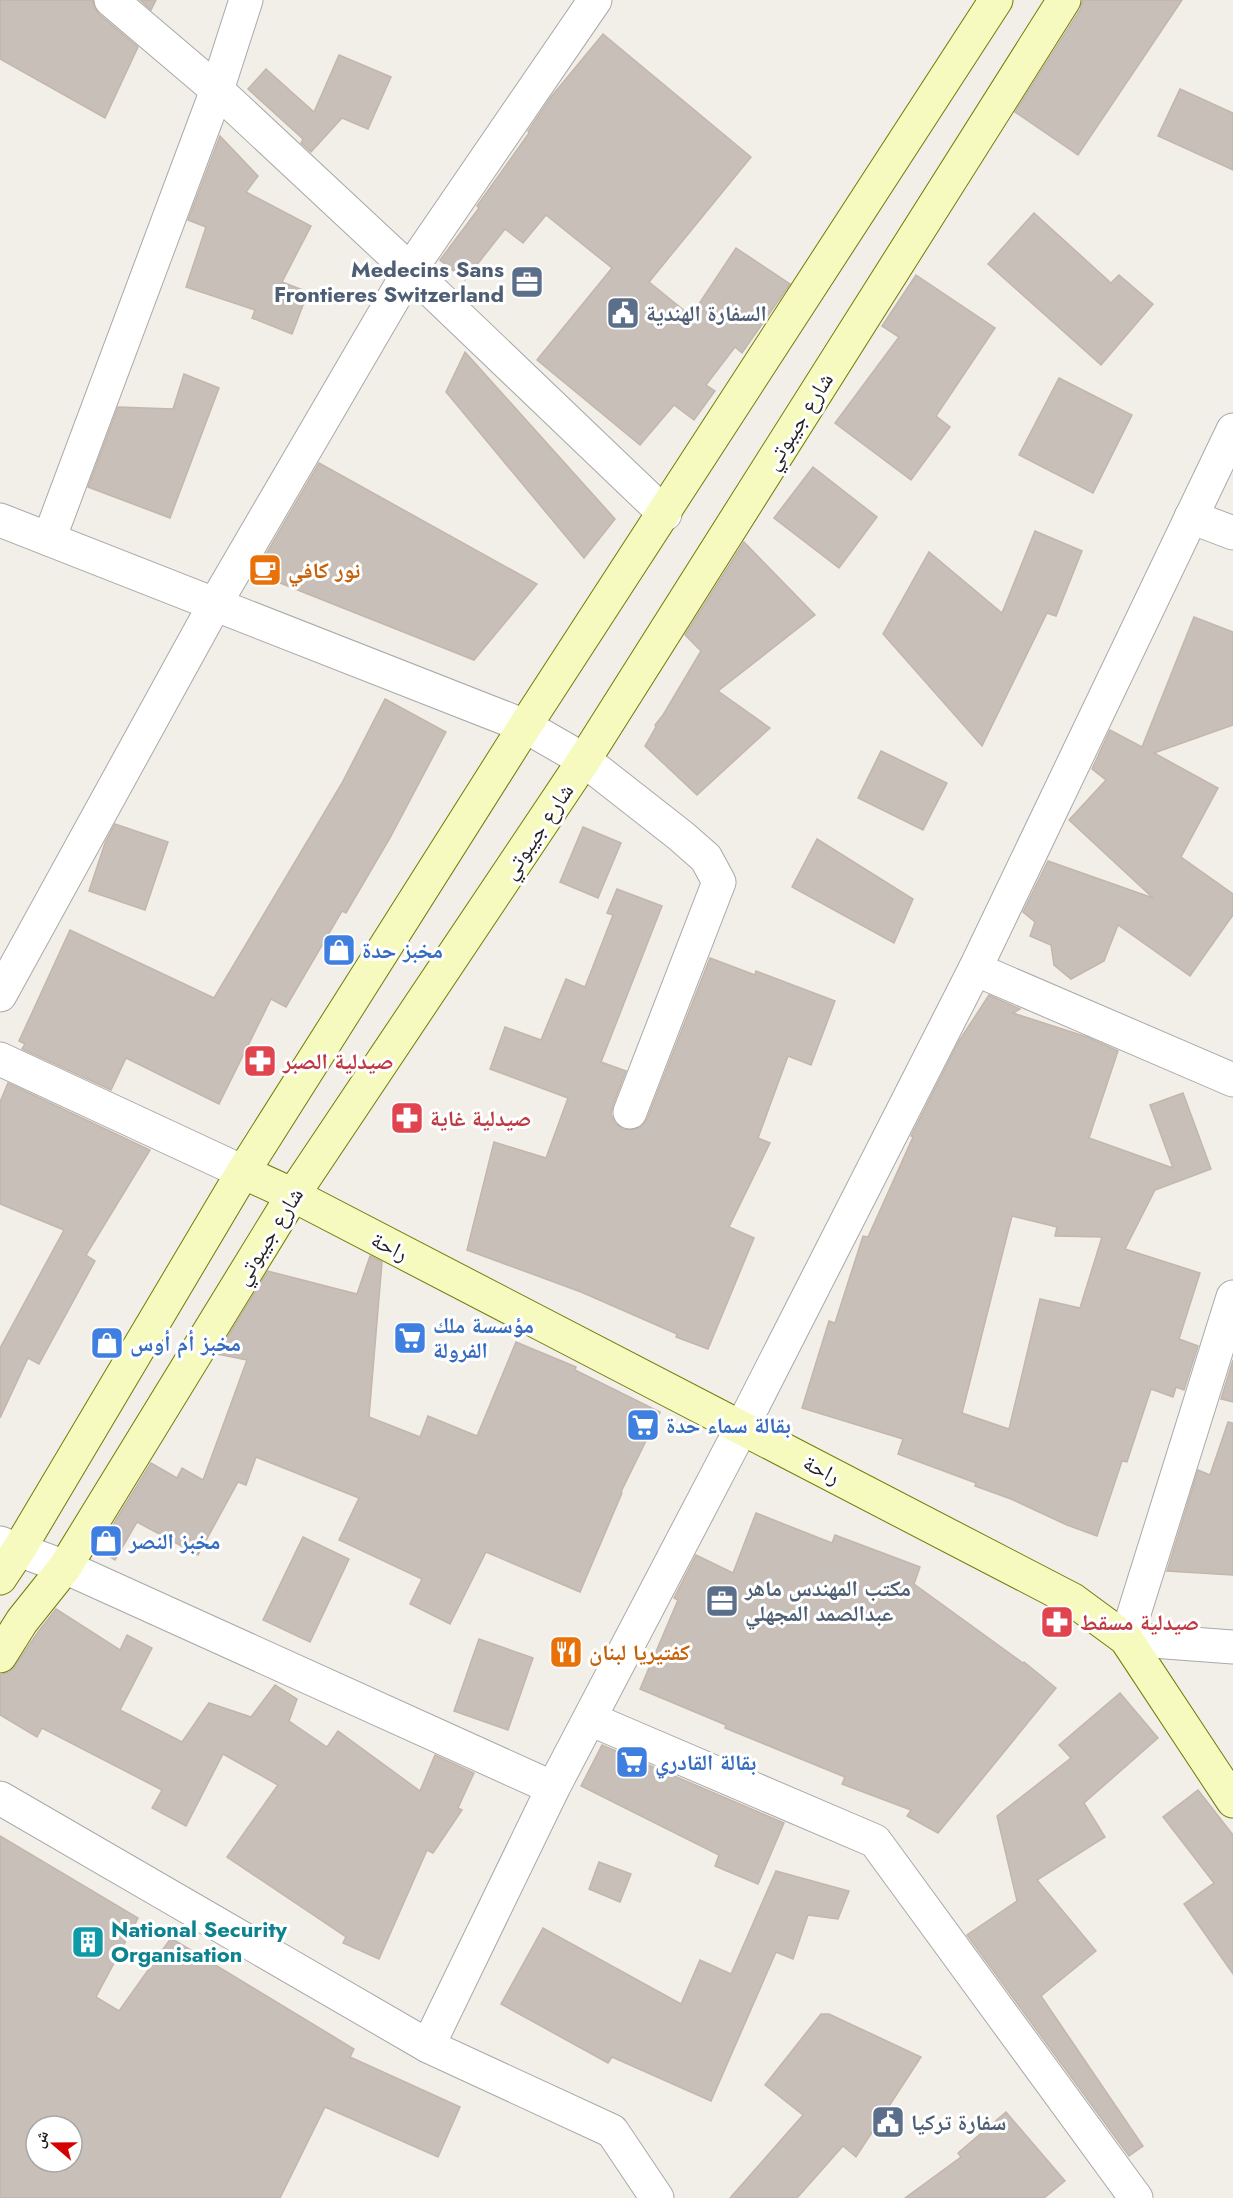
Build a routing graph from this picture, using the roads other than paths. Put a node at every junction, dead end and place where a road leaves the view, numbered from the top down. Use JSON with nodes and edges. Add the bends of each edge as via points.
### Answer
{"nodes":[{"id":1,"x":111,"y":0,"type":"edge"},
{"id":2,"x":246,"y":0,"type":"edge"},
{"id":3,"x":595,"y":0,"type":"edge"},
{"id":4,"x":996,"y":0,"type":"edge"},
{"id":5,"x":1064,"y":0,"type":"edge"},
{"id":6,"x":217,"y":90,"type":"junction"},
{"id":7,"x":411,"y":270,"type":"junction"},
{"id":8,"x":1233,"y":430,"type":"edge"},
{"id":9,"x":664,"y":514,"type":"junction"},
{"id":10,"x":1191,"y":517,"type":"junction"},
{"id":11,"x":0,"y":520,"type":"edge"},
{"id":12,"x":1233,"y":534,"type":"edge"},
{"id":13,"x":49,"y":539,"type":"junction"},
{"id":14,"x":215,"y":604,"type":"junction"},
{"id":15,"x":525,"y":726,"type":"junction"},
{"id":16,"x":584,"y":760,"type":"junction"},
{"id":17,"x":975,"y":969,"type":"junction"},
{"id":18,"x":0,"y":995,"type":"edge"},
{"id":19,"x":0,"y":1059,"type":"edge"},
{"id":20,"x":1233,"y":1080,"type":"edge"},
{"id":21,"x":630,"y":1112,"type":"dead end"},
{"id":22,"x":243,"y":1172,"type":"junction"},
{"id":23,"x":293,"y":1195,"type":"junction"},
{"id":24,"x":1233,"y":1297,"type":"edge"},
{"id":25,"x":742,"y":1427,"type":"junction"},
{"id":26,"x":9,"y":1547,"type":"edge"},
{"id":27,"x":65,"y":1567,"type":"junction"},
{"id":28,"x":0,"y":1578,"type":"edge"},
{"id":29,"x":1126,"y":1639,"type":"junction"},
{"id":30,"x":1233,"y":1647,"type":"edge"},
{"id":31,"x":0,"y":1656,"type":"edge"},
{"id":32,"x":590,"y":1719,"type":"junction"},
{"id":33,"x":553,"y":1788,"type":"junction"},
{"id":34,"x":0,"y":1798,"type":"edge"},
{"id":35,"x":1233,"y":1801,"type":"edge"},
{"id":36,"x":429,"y":2046,"type":"junction"},
{"id":37,"x":657,"y":2198,"type":"edge"},
{"id":38,"x":1136,"y":2198,"type":"edge"}],
"edges":[{"from":1,"to":6,"type":"street"},
{"from":2,"to":6,"type":"street"},
{"from":3,"to":7,"type":"street"},
{"from":4,"to":9,"type":"street"},
{"from":5,"to":16,"type":"street","name":"شارع جيبوتي"},
{"from":6,"to":7,"type":"street"},
{"from":6,"to":13,"type":"street"},
{"from":7,"to":9,"type":"street"},
{"from":7,"to":14,"type":"street"},
{"from":8,"to":10,"type":"street"},
{"from":9,"to":15,"type":"street"},
{"from":10,"to":12,"type":"street"},
{"from":10,"to":17,"type":"street"},
{"from":11,"to":13,"type":"street"},
{"from":13,"to":14,"type":"street"},
{"from":14,"to":15,"type":"street"},
{"from":14,"to":18,"type":"street"},
{"from":15,"to":16,"type":"street"},
{"from":15,"to":22,"type":"street"},
{"from":16,"to":21,"type":"street","via":[[706,858],[719,882]]},
{"from":16,"to":23,"type":"street","name":"شارع جيبوتي"},
{"from":17,"to":20,"type":"street"},
{"from":17,"to":25,"type":"street"},
{"from":19,"to":22,"type":"street"},
{"from":22,"to":23,"type":"street","name":"راحة"},
{"from":22,"to":26,"type":"street"},
{"from":23,"to":25,"type":"street","name":"راحة"},
{"from":23,"to":27,"type":"street","name":"شارع جيبوتي"},
{"from":24,"to":29,"type":"street"},
{"from":25,"to":29,"type":"street","name":"راحة","via":[[1072,1600]]},
{"from":25,"to":32,"type":"street"},
{"from":26,"to":27,"type":"street"},
{"from":26,"to":28,"type":"street"},
{"from":27,"to":31,"type":"street","name":"شارع جيبوتي"},
{"from":27,"to":33,"type":"street"},
{"from":29,"to":30,"type":"street"},
{"from":29,"to":35,"type":"street","name":"راحة"},
{"from":32,"to":33,"type":"street"},
{"from":32,"to":38,"type":"street","via":[[874,1840]]},
{"from":33,"to":36,"type":"street"},
{"from":34,"to":36,"type":"street"},
{"from":36,"to":37,"type":"street","via":[[612,2132]]}]}
